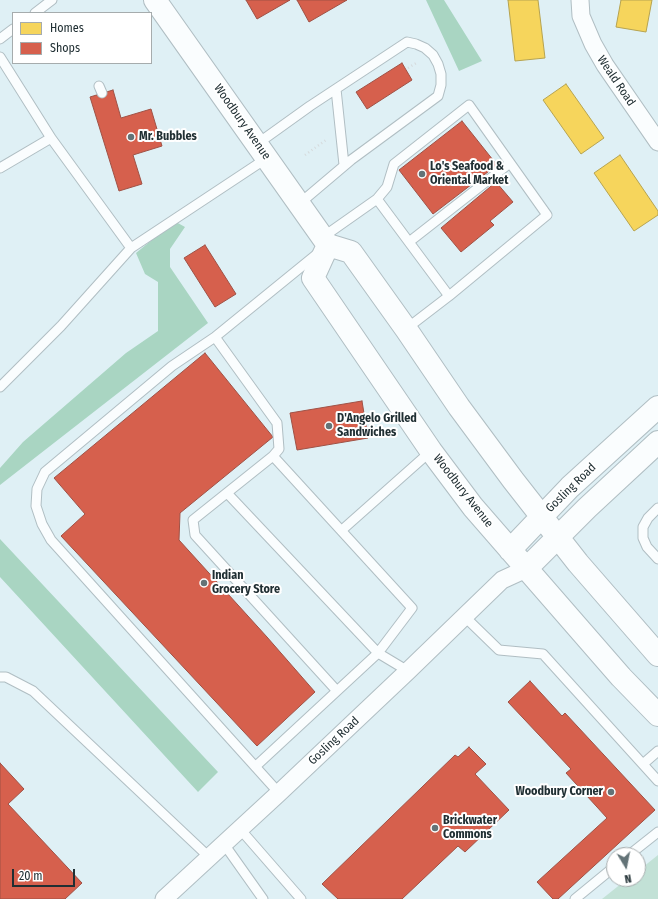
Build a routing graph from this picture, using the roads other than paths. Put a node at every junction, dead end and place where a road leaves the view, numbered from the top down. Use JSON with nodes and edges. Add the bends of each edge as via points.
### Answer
{"nodes":[{"id":1,"x":52,"y":0,"type":"edge"},
{"id":2,"x":155,"y":0,"type":"edge"},
{"id":3,"x":581,"y":8,"type":"edge"},
{"id":4,"x":36,"y":12,"type":"edge"},
{"id":5,"x":12,"y":30,"type":"edge"},
{"id":6,"x":0,"y":39,"type":"edge"},
{"id":7,"x":0,"y":58,"type":"edge"},
{"id":8,"x":336,"y":89,"type":"junction"},
{"id":9,"x":51,"y":138,"type":"junction"},
{"id":10,"x":658,"y":142,"type":"edge"},
{"id":11,"x":262,"y":151,"type":"junction"},
{"id":12,"x":510,"y":163,"type":"junction"},
{"id":13,"x":344,"y":165,"type":"junction"},
{"id":14,"x":0,"y":168,"type":"edge"},
{"id":15,"x":377,"y":199,"type":"junction"},
{"id":16,"x":299,"y":204,"type":"junction"},
{"id":17,"x":325,"y":241,"type":"junction"},
{"id":18,"x":409,"y":242,"type":"junction"},
{"id":19,"x":131,"y":248,"type":"junction"},
{"id":20,"x":449,"y":296,"type":"junction"},
{"id":21,"x":406,"y":329,"type":"junction"},
{"id":22,"x":215,"y":337,"type":"junction"},
{"id":23,"x":0,"y":387,"type":"edge"},
{"id":24,"x":658,"y":407,"type":"edge"},
{"id":25,"x":658,"y":444,"type":"edge"},
{"id":26,"x":431,"y":451,"type":"junction"},
{"id":27,"x":273,"y":456,"type":"junction"},
{"id":28,"x":227,"y":493,"type":"junction"},
{"id":29,"x":658,"y":508,"type":"edge"},
{"id":30,"x":542,"y":517,"type":"junction"},
{"id":31,"x":342,"y":530,"type":"junction"},
{"id":32,"x":558,"y":537,"type":"junction"},
{"id":33,"x":510,"y":550,"type":"junction"},
{"id":34,"x":658,"y":559,"type":"edge"},
{"id":35,"x":526,"y":569,"type":"junction"},
{"id":36,"x":502,"y":580,"type":"junction"},
{"id":37,"x":464,"y":616,"type":"junction"},
{"id":38,"x":378,"y":653,"type":"junction"},
{"id":39,"x":658,"y":655,"type":"edge"},
{"id":40,"x":408,"y":671,"type":"junction"},
{"id":41,"x":0,"y":677,"type":"edge"},
{"id":42,"x":337,"y":691,"type":"junction"},
{"id":43,"x":658,"y":715,"type":"edge"},
{"id":44,"x":658,"y":751,"type":"edge"},
{"id":45,"x":643,"y":764,"type":"junction"},
{"id":46,"x":256,"y":766,"type":"junction"},
{"id":47,"x":658,"y":781,"type":"edge"},
{"id":48,"x":279,"y":793,"type":"junction"},
{"id":49,"x":240,"y":829,"type":"junction"},
{"id":50,"x":658,"y":832,"type":"edge"},
{"id":51,"x":224,"y":844,"type":"junction"},
{"id":52,"x":639,"y":847,"type":"edge"},
{"id":53,"x":209,"y":857,"type":"junction"},
{"id":54,"x":606,"y":873,"type":"edge"},
{"id":55,"x":164,"y":899,"type":"edge"},
{"id":56,"x":263,"y":899,"type":"edge"},
{"id":57,"x":301,"y":899,"type":"edge"},
{"id":58,"x":574,"y":899,"type":"edge"}],
"edges":[{"from":1,"to":4,"type":"lane"},
{"from":2,"to":11,"type":"main road","name":"Woodbury Avenue"},
{"from":3,"to":10,"type":"street","name":"Weald Road","via":[[593,44],[605,65]]},
{"from":5,"to":6,"type":"lane"},
{"from":7,"to":9,"type":"lane"},
{"from":8,"to":11,"type":"lane","via":[[310,106]]},
{"from":8,"to":13,"type":"lane"},
{"from":8,"to":13,"type":"lane","via":[[407,42],[425,48],[433,55],[441,74],[438,96]]},
{"from":9,"to":14,"type":"lane"},
{"from":9,"to":19,"type":"lane"},
{"from":11,"to":16,"type":"main road","name":"Woodbury Avenue"},
{"from":11,"to":19,"type":"lane"},
{"from":12,"to":15,"type":"lane","via":[[469,105],[394,164],[387,187]]},
{"from":12,"to":18,"type":"lane"},
{"from":12,"to":20,"type":"lane","via":[[547,215]]},
{"from":13,"to":16,"type":"lane"},
{"from":15,"to":17,"type":"lane"},
{"from":15,"to":18,"type":"lane"},
{"from":16,"to":17,"type":"main road","name":"Woodbury Avenue"},
{"from":17,"to":21,"type":"main road","via":[[351,252]]},
{"from":17,"to":22,"type":"lane"},
{"from":17,"to":26,"type":"main road","name":"Woodbury Avenue","via":[[313,278]]},
{"from":18,"to":20,"type":"lane"},
{"from":19,"to":23,"type":"lane","via":[[61,326]]},
{"from":20,"to":21,"type":"lane"},
{"from":21,"to":30,"type":"main road","via":[[459,407]]},
{"from":22,"to":27,"type":"lane","via":[[277,423],[279,449]]},
{"from":22,"to":46,"type":"lane","via":[[172,366],[45,472],[36,489],[36,506],[51,540]]},
{"from":24,"to":30,"type":"main road","name":"Gosling Road","via":[[570,487]]},
{"from":25,"to":32,"type":"main road","name":"Gosling Road"},
{"from":26,"to":31,"type":"lane"},
{"from":26,"to":33,"type":"main road","name":"Woodbury Avenue","via":[[473,507]]},
{"from":27,"to":28,"type":"lane"},
{"from":27,"to":31,"type":"lane"},
{"from":28,"to":38,"type":"lane"},
{"from":28,"to":42,"type":"lane","via":[[193,520],[195,536]]},
{"from":29,"to":34,"type":"lane","via":[[643,527],[643,538]]},
{"from":30,"to":32,"type":"main road"},
{"from":30,"to":33,"type":"main road","name":"Gosling Road"},
{"from":31,"to":38,"type":"lane","via":[[412,608]]},
{"from":32,"to":35,"type":"main road","name":"Gosling Road"},
{"from":32,"to":39,"type":"main road"},
{"from":33,"to":35,"type":"main road","name":"Woodbury Avenue"},
{"from":33,"to":36,"type":"street","name":"Gosling Road"},
{"from":35,"to":36,"type":"street","name":"Gosling Road"},
{"from":35,"to":43,"type":"main road","name":"Woodbury Avenue"},
{"from":36,"to":37,"type":"street","name":"Gosling Road"},
{"from":37,"to":40,"type":"street","name":"Gosling Road"},
{"from":37,"to":45,"type":"lane","via":[[500,650],[543,654]]},
{"from":38,"to":40,"type":"lane"},
{"from":38,"to":42,"type":"lane"},
{"from":40,"to":48,"type":"street","name":"Gosling Road"},
{"from":41,"to":53,"type":"lane","via":[[6,677],[33,691]]},
{"from":42,"to":46,"type":"lane"},
{"from":44,"to":45,"type":"lane"},
{"from":45,"to":47,"type":"lane"},
{"from":46,"to":48,"type":"lane"},
{"from":48,"to":49,"type":"street","name":"Gosling Road"},
{"from":49,"to":51,"type":"street","name":"Gosling Road"},
{"from":49,"to":57,"type":"lane"},
{"from":50,"to":52,"type":"lane"},
{"from":51,"to":53,"type":"street","name":"Gosling Road"},
{"from":51,"to":56,"type":"lane"},
{"from":53,"to":55,"type":"street","name":"Gosling Road"},
{"from":54,"to":58,"type":"lane"}]}
